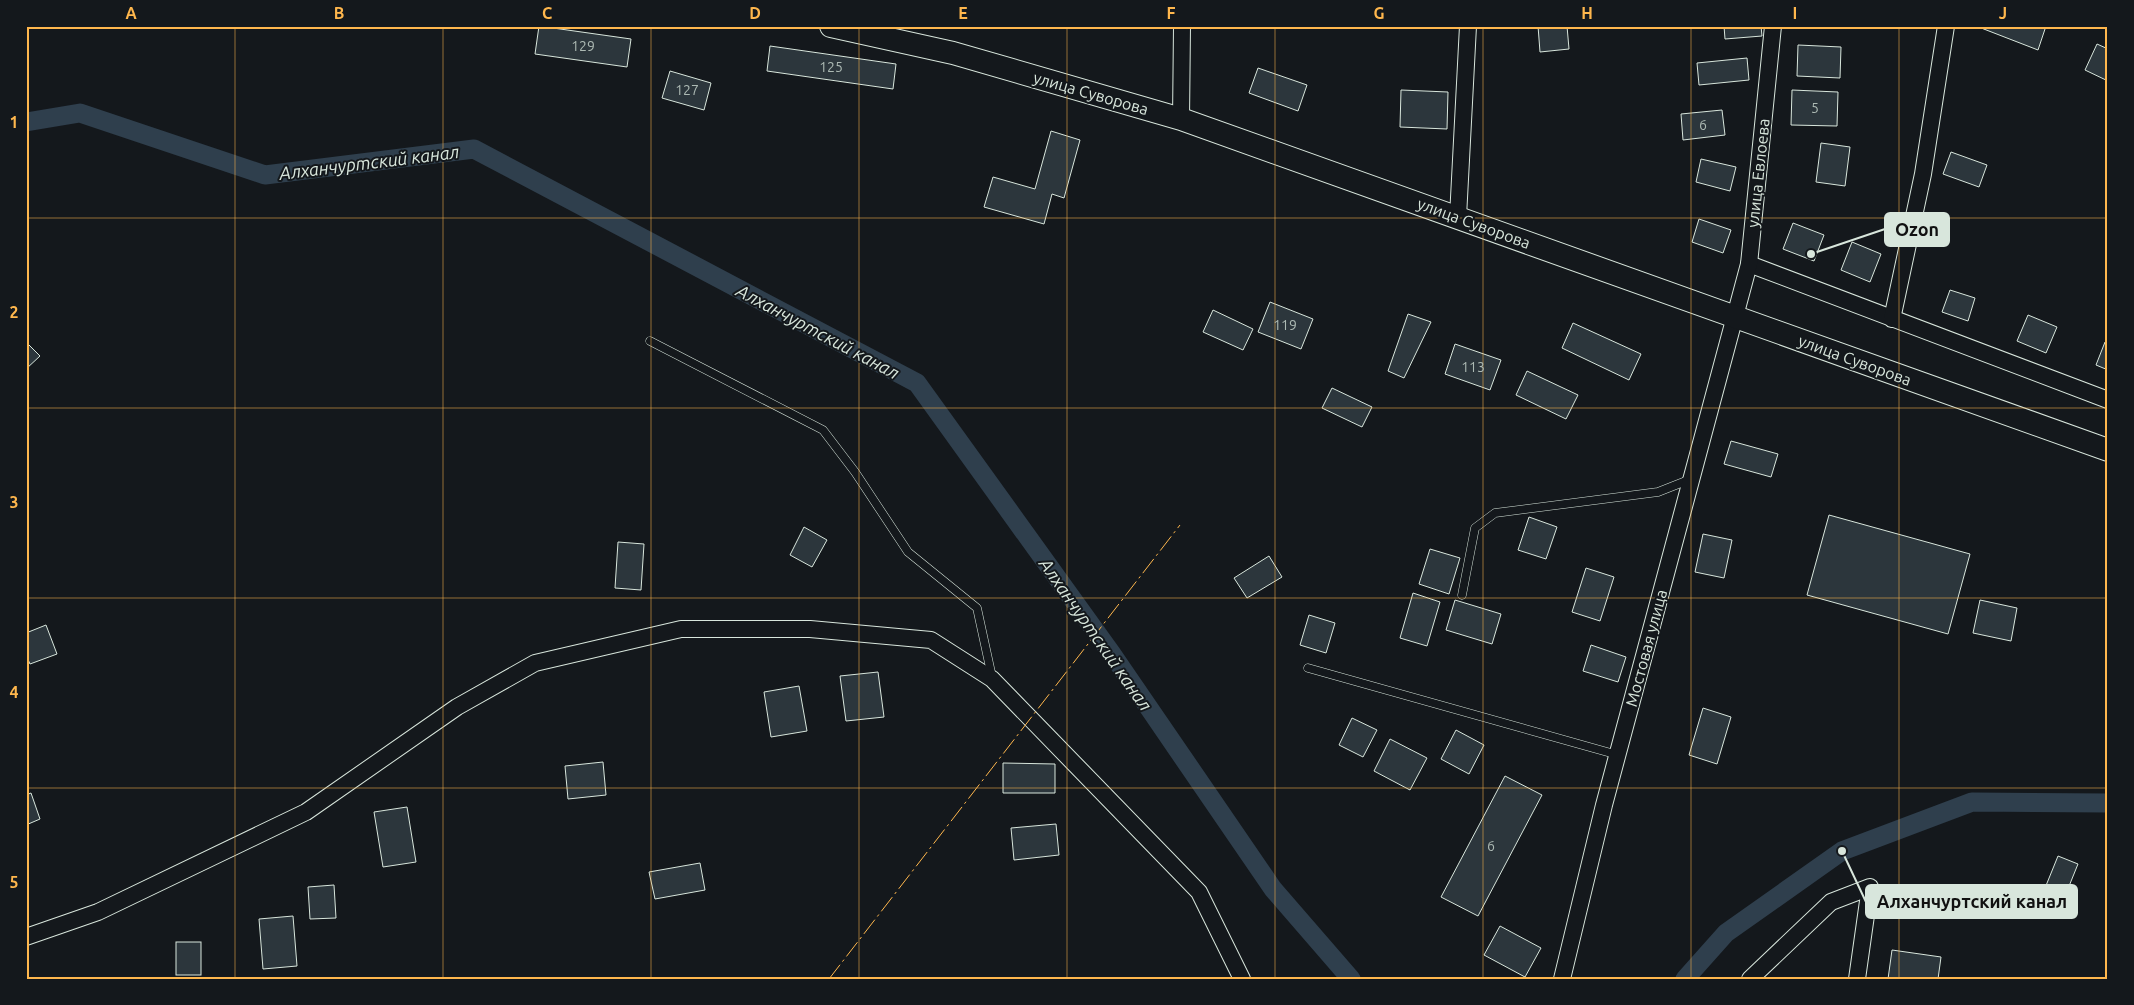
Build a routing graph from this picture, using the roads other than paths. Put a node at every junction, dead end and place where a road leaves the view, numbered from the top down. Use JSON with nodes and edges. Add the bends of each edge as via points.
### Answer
{"nodes":[{"id":1,"x":831,"y":26,"type":"edge"},
{"id":2,"x":1182,"y":26,"type":"edge"},
{"id":3,"x":1468,"y":26,"type":"edge"},
{"id":4,"x":1773,"y":26,"type":"edge"},
{"id":5,"x":1946,"y":26,"type":"edge"},
{"id":6,"x":1182,"y":119,"type":"junction"},
{"id":7,"x":1458,"y":217,"type":"junction"},
{"id":8,"x":1749,"y":264,"type":"junction"},
{"id":9,"x":1735,"y":318,"type":"junction"},
{"id":10,"x":1892,"y":319,"type":"junction"},
{"id":11,"x":650,"y":341,"type":"dead end"},
{"id":12,"x":2108,"y":400,"type":"edge"},
{"id":13,"x":2108,"y":450,"type":"edge"},
{"id":14,"x":1692,"y":479,"type":"junction"},
{"id":15,"x":1462,"y":595,"type":"dead end"},
{"id":16,"x":1308,"y":668,"type":"dead end"},
{"id":17,"x":992,"y":679,"type":"junction"},
{"id":18,"x":1618,"y":755,"type":"junction"},
{"id":19,"x":26,"y":937,"type":"edge"},
{"id":20,"x":1242,"y":979,"type":"edge"},
{"id":21,"x":1562,"y":979,"type":"edge"},
{"id":22,"x":1750,"y":979,"type":"edge"},
{"id":23,"x":1857,"y":979,"type":"edge"}],
"edges":[{"from":1,"to":6,"type":"main road","name":"улица Суворова","via":[[953,53]]},
{"from":2,"to":6,"type":"street"},
{"from":3,"to":7,"type":"street"},
{"from":4,"to":8,"type":"street","name":"улица Евлоева"},
{"from":5,"to":10,"type":"street","via":[[1923,174]]},
{"from":6,"to":7,"type":"main road","name":"улица Суворова"},
{"from":7,"to":9,"type":"main road","name":"улица Суворова"},
{"from":8,"to":9,"type":"street","name":"улица Евлоева"},
{"from":8,"to":10,"type":"street"},
{"from":9,"to":13,"type":"main road","name":"улица Суворова"},
{"from":9,"to":14,"type":"street","name":"Мостовая улица"},
{"from":10,"to":12,"type":"street"},
{"from":11,"to":17,"type":"lane","via":[[823,430],[908,552],[977,608]]},
{"from":14,"to":15,"type":"lane","via":[[1658,492],[1494,513],[1475,528]]},
{"from":14,"to":18,"type":"street","name":"Мостовая улица"},
{"from":16,"to":18,"type":"lane"},
{"from":17,"to":19,"type":"street","via":[[931,640],[810,628],[681,630],[535,663],[457,707],[306,812],[98,912]]},
{"from":17,"to":20,"type":"street","via":[[1199,892]]},
{"from":18,"to":21,"type":"street","name":"Мостовая улица"},
{"from":22,"to":23,"type":"street","via":[[1831,902],[1870,887]]}]}
